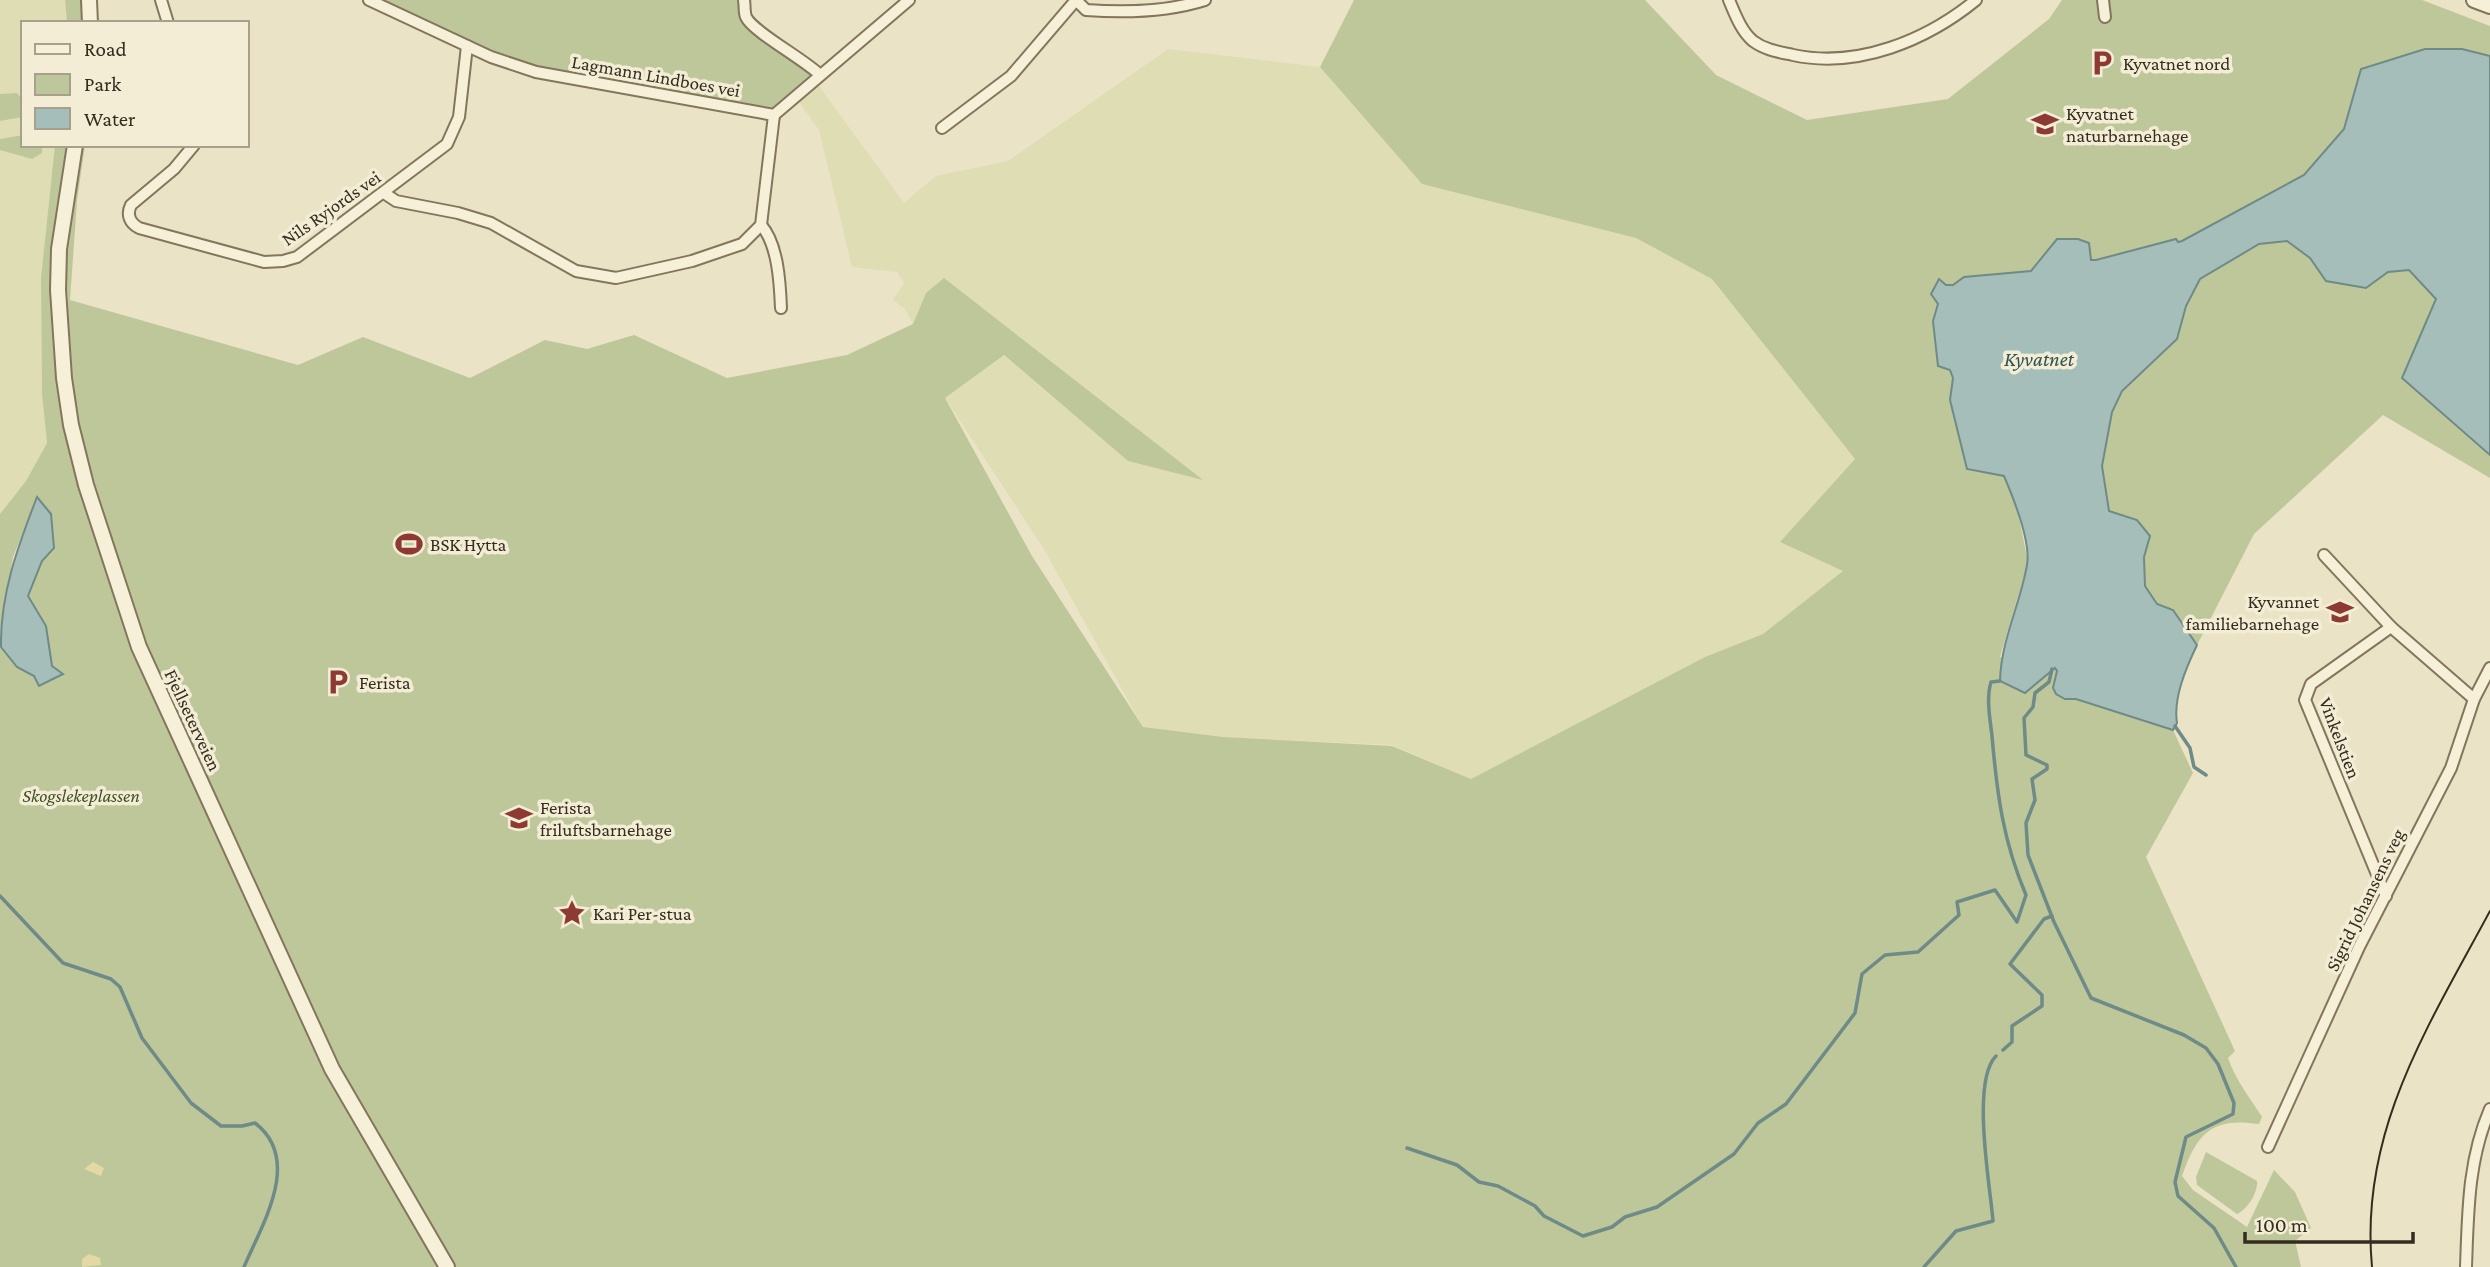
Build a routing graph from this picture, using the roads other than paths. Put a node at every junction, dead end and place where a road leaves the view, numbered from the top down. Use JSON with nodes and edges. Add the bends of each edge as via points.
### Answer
{"nodes":[{"id":1,"x":89,"y":0,"type":"edge"},
{"id":2,"x":162,"y":0,"type":"edge"},
{"id":3,"x":369,"y":0,"type":"edge"},
{"id":4,"x":744,"y":0,"type":"edge"},
{"id":5,"x":909,"y":0,"type":"edge"},
{"id":6,"x":1076,"y":0,"type":"edge"},
{"id":7,"x":1205,"y":0,"type":"edge"},
{"id":8,"x":1729,"y":0,"type":"edge"},
{"id":9,"x":1976,"y":0,"type":"edge"},
{"id":10,"x":2104,"y":0,"type":"edge"},
{"id":11,"x":2474,"y":0,"type":"edge"},
{"id":12,"x":2490,"y":6,"type":"edge"},
{"id":13,"x":2105,"y":17,"type":"dead end"},
{"id":14,"x":90,"y":21,"type":"edge"},
{"id":15,"x":167,"y":21,"type":"edge"},
{"id":16,"x":467,"y":46,"type":"junction"},
{"id":17,"x":820,"y":75,"type":"junction"},
{"id":18,"x":774,"y":115,"type":"junction"},
{"id":19,"x":942,"y":128,"type":"dead end"},
{"id":20,"x":75,"y":147,"type":"edge"},
{"id":21,"x":192,"y":147,"type":"edge"},
{"id":22,"x":384,"y":193,"type":"junction"},
{"id":23,"x":761,"y":225,"type":"junction"},
{"id":24,"x":781,"y":308,"type":"dead end"},
{"id":25,"x":2324,"y":555,"type":"dead end"},
{"id":26,"x":2391,"y":627,"type":"junction"},
{"id":27,"x":2490,"y":668,"type":"edge"},
{"id":28,"x":2474,"y":699,"type":"junction"},
{"id":29,"x":2386,"y":895,"type":"junction"},
{"id":30,"x":2490,"y":1109,"type":"edge"},
{"id":31,"x":2268,"y":1147,"type":"dead end"},
{"id":32,"x":447,"y":1267,"type":"edge"},
{"id":33,"x":2466,"y":1267,"type":"edge"}],
"edges":[{"from":1,"to":14,"type":"street"},
{"from":2,"to":15,"type":"street"},
{"from":3,"to":16,"type":"street","name":"Lagmann Lindboes vei"},
{"from":4,"to":17,"type":"street","via":[[753,26]]},
{"from":5,"to":17,"type":"street"},
{"from":6,"to":7,"type":"street","via":[[1086,10],[1124,13]]},
{"from":6,"to":19,"type":"street","via":[[1011,76]]},
{"from":8,"to":9,"type":"street","via":[[1744,31],[1764,48],[1829,59],[1905,43],[1934,30]]},
{"from":10,"to":13,"type":"street"},
{"from":11,"to":12,"type":"street"},
{"from":16,"to":18,"type":"street","name":"Lagmann Lindboes vei","via":[[536,72]]},
{"from":16,"to":22,"type":"street","name":"Nils Ryjords vei","via":[[454,135],[433,158]]},
{"from":17,"to":18,"type":"street"},
{"from":18,"to":23,"type":"street"},
{"from":20,"to":32,"type":"street","name":"Fjellseterveien","via":[[59,249],[64,378],[86,485],[139,647],[332,1069]]},
{"from":21,"to":22,"type":"street","name":"Nils Ryjords vei","via":[[174,169],[133,202],[129,217],[139,228],[264,262],[283,261],[297,257]]},
{"from":22,"to":23,"type":"street","via":[[396,201],[491,223],[576,271],[616,278],[742,244]]},
{"from":23,"to":24,"type":"street","via":[[768,233]]},
{"from":25,"to":26,"type":"street"},
{"from":26,"to":28,"type":"street"},
{"from":26,"to":29,"type":"street","name":"Vinkelstien","via":[[2311,684],[2305,700]]},
{"from":27,"to":28,"type":"street","name":"Sigrid Johansens veg"},
{"from":28,"to":29,"type":"street","name":"Sigrid Johansens veg","via":[[2451,768]]},
{"from":29,"to":31,"type":"street","name":"Sigrid Johansens veg"},
{"from":30,"to":33,"type":"street","via":[[2478,1136],[2468,1187]]}]}
